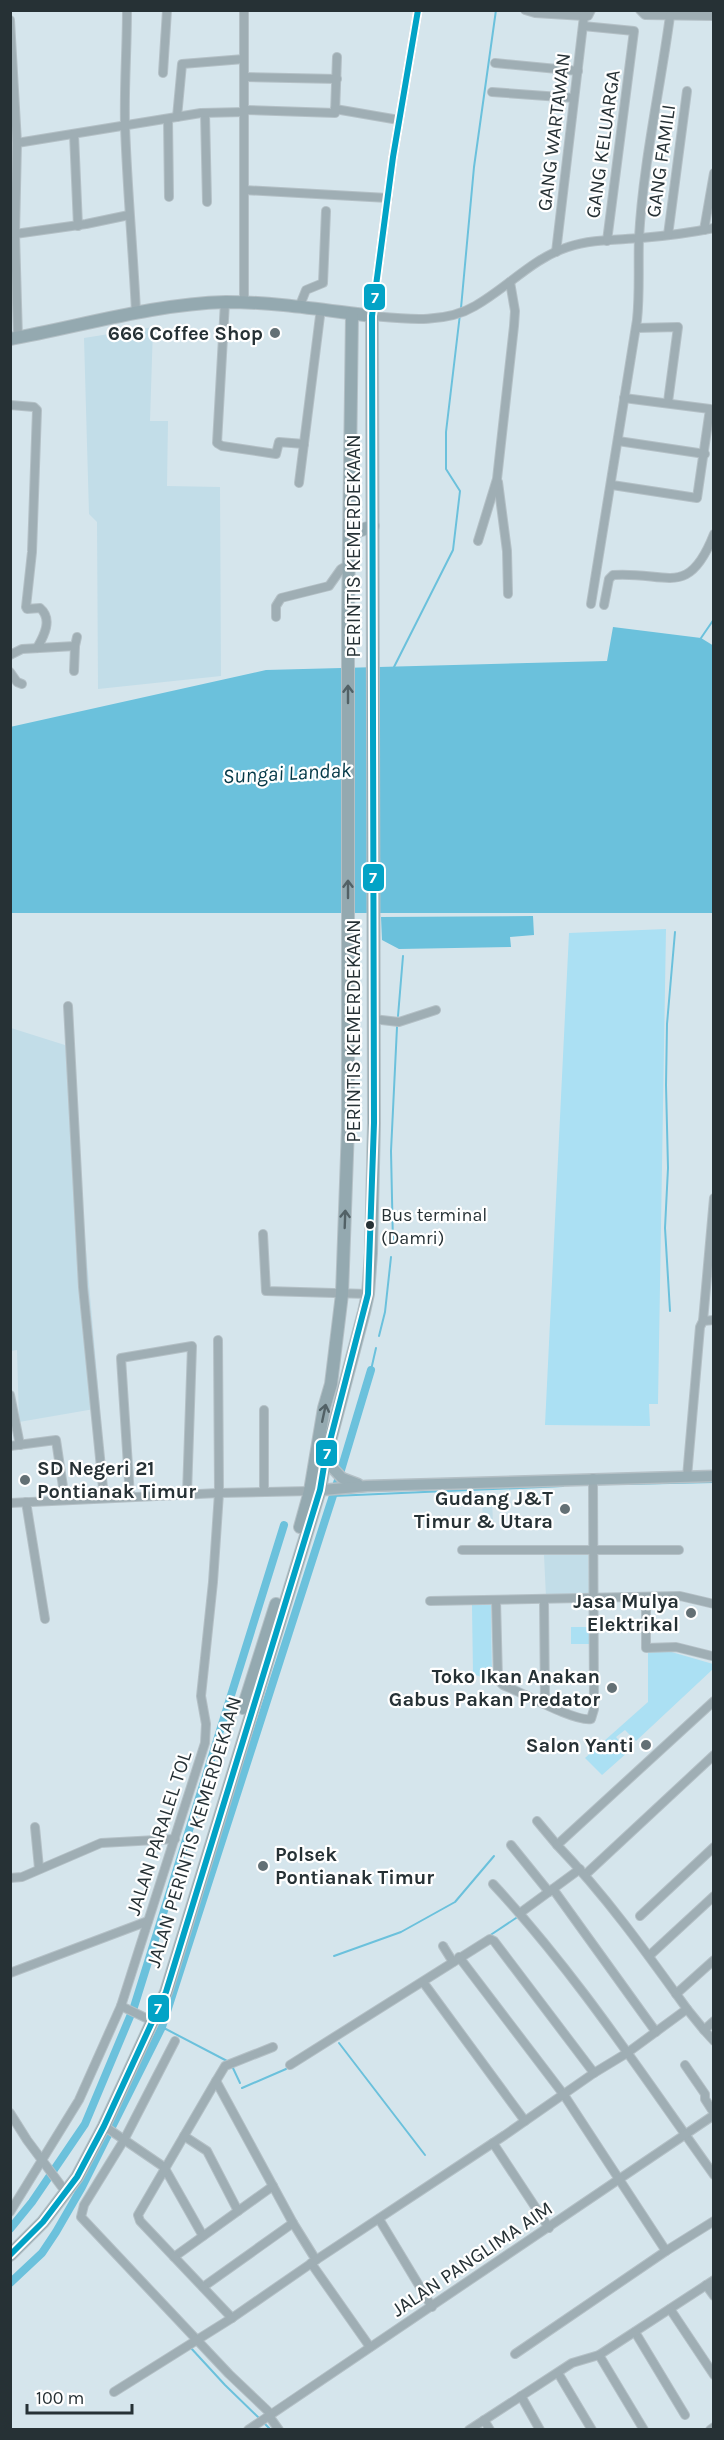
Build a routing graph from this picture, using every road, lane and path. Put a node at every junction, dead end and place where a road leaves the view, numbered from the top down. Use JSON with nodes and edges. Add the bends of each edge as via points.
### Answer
{"nodes":[{"id":1,"x":127,"y":10,"type":"edge"},
{"id":2,"x":167,"y":10,"type":"edge"},
{"id":3,"x":244,"y":10,"type":"edge"},
{"id":4,"x":418,"y":10,"type":"edge"},
{"id":5,"x":525,"y":10,"type":"edge"},
{"id":6,"x":640,"y":10,"type":"edge"},
{"id":7,"x":670,"y":16,"type":"junction"},
{"id":8,"x":714,"y":16,"type":"edge"},
{"id":9,"x":586,"y":17,"type":"edge"},
{"id":10,"x":10,"y":21,"type":"edge"},
{"id":11,"x":337,"y":57,"type":"dead end"},
{"id":12,"x":244,"y":58,"type":"junction"},
{"id":13,"x":495,"y":63,"type":"dead end"},
{"id":14,"x":578,"y":71,"type":"junction"},
{"id":15,"x":163,"y":73,"type":"dead end"},
{"id":16,"x":244,"y":77,"type":"junction"},
{"id":17,"x":337,"y":79,"type":"junction"},
{"id":18,"x":687,"y":91,"type":"dead end"},
{"id":19,"x":492,"y":92,"type":"dead end"},
{"id":20,"x":574,"y":98,"type":"junction"},
{"id":21,"x":335,"y":109,"type":"junction"},
{"id":22,"x":245,"y":111,"type":"junction"},
{"id":23,"x":205,"y":113,"type":"junction"},
{"id":24,"x":173,"y":118,"type":"junction"},
{"id":25,"x":399,"y":120,"type":"junction"},
{"id":26,"x":125,"y":124,"type":"junction"},
{"id":27,"x":74,"y":134,"type":"junction"},
{"id":28,"x":17,"y":143,"type":"junction"},
{"id":29,"x":714,"y":173,"type":"edge"},
{"id":30,"x":244,"y":190,"type":"junction"},
{"id":31,"x":169,"y":197,"type":"dead end"},
{"id":32,"x":388,"y":198,"type":"junction"},
{"id":33,"x":207,"y":201,"type":"dead end"},
{"id":34,"x":326,"y":211,"type":"dead end"},
{"id":35,"x":129,"y":215,"type":"junction"},
{"id":36,"x":78,"y":226,"type":"junction"},
{"id":37,"x":709,"y":229,"type":"edge"},
{"id":38,"x":15,"y":234,"type":"junction"},
{"id":39,"x":668,"y":235,"type":"junction"},
{"id":40,"x":639,"y":238,"type":"junction"},
{"id":41,"x":607,"y":241,"type":"junction"},
{"id":42,"x":555,"y":252,"type":"junction"},
{"id":43,"x":510,"y":282,"type":"junction"},
{"id":44,"x":225,"y":302,"type":"junction"},
{"id":45,"x":243,"y":304,"type":"junction"},
{"id":46,"x":300,"y":305,"type":"junction"},
{"id":47,"x":321,"y":308,"type":"junction"},
{"id":48,"x":136,"y":312,"type":"junction"},
{"id":49,"x":352,"y":314,"type":"junction"},
{"id":50,"x":372,"y":316,"type":"junction"},
{"id":51,"x":636,"y":328,"type":"junction"},
{"id":52,"x":14,"y":339,"type":"edge"},
{"id":53,"x":624,"y":398,"type":"junction"},
{"id":54,"x":668,"y":402,"type":"junction"},
{"id":55,"x":10,"y":405,"type":"edge"},
{"id":56,"x":618,"y":441,"type":"junction"},
{"id":57,"x":304,"y":444,"type":"junction"},
{"id":58,"x":705,"y":454,"type":"junction"},
{"id":59,"x":497,"y":479,"type":"junction"},
{"id":60,"x":299,"y":483,"type":"dead end"},
{"id":61,"x":612,"y":485,"type":"junction"},
{"id":62,"x":373,"y":526,"type":"junction"},
{"id":63,"x":350,"y":534,"type":"junction"},
{"id":64,"x":714,"y":534,"type":"edge"},
{"id":65,"x":478,"y":541,"type":"dead end"},
{"id":66,"x":348,"y":564,"type":"junction"},
{"id":67,"x":508,"y":594,"type":"dead end"},
{"id":68,"x":591,"y":604,"type":"dead end"},
{"id":69,"x":604,"y":605,"type":"dead end"},
{"id":70,"x":276,"y":617,"type":"dead end"},
{"id":71,"x":37,"y":648,"type":"junction"},
{"id":72,"x":10,"y":656,"type":"edge"},
{"id":73,"x":74,"y":671,"type":"dead end"},
{"id":74,"x":10,"y":672,"type":"edge"},
{"id":75,"x":22,"y":684,"type":"dead end"},
{"id":76,"x":68,"y":1006,"type":"dead end"},
{"id":77,"x":436,"y":1010,"type":"dead end"},
{"id":78,"x":373,"y":1013,"type":"junction"},
{"id":79,"x":714,"y":1198,"type":"edge"},
{"id":80,"x":263,"y":1234,"type":"dead end"},
{"id":81,"x":342,"y":1294,"type":"junction"},
{"id":82,"x":368,"y":1294,"type":"junction"},
{"id":83,"x":714,"y":1320,"type":"edge"},
{"id":84,"x":704,"y":1321,"type":"junction"},
{"id":85,"x":218,"y":1340,"type":"dead end"},
{"id":86,"x":10,"y":1395,"type":"edge"},
{"id":87,"x":264,"y":1410,"type":"dead end"},
{"id":88,"x":15,"y":1445,"type":"edge"},
{"id":89,"x":325,"y":1461,"type":"junction"},
{"id":90,"x":714,"y":1476,"type":"edge"},
{"id":91,"x":687,"y":1477,"type":"junction"},
{"id":92,"x":593,"y":1478,"type":"junction"},
{"id":93,"x":366,"y":1486,"type":"junction"},
{"id":94,"x":326,"y":1489,"type":"junction"},
{"id":95,"x":264,"y":1492,"type":"junction"},
{"id":96,"x":219,"y":1493,"type":"junction"},
{"id":97,"x":187,"y":1494,"type":"junction"},
{"id":98,"x":130,"y":1497,"type":"junction"},
{"id":99,"x":104,"y":1498,"type":"junction"},
{"id":100,"x":65,"y":1500,"type":"junction"},
{"id":101,"x":26,"y":1502,"type":"junction"},
{"id":102,"x":10,"y":1503,"type":"edge"},
{"id":103,"x":594,"y":1549,"type":"junction"},
{"id":104,"x":462,"y":1550,"type":"dead end"},
{"id":105,"x":680,"y":1550,"type":"dead end"},
{"id":106,"x":284,"y":1592,"type":"junction"},
{"id":107,"x":646,"y":1597,"type":"junction"},
{"id":108,"x":594,"y":1598,"type":"junction"},
{"id":109,"x":544,"y":1599,"type":"junction"},
{"id":110,"x":496,"y":1600,"type":"junction"},
{"id":111,"x":430,"y":1601,"type":"dead end"},
{"id":112,"x":714,"y":1604,"type":"edge"},
{"id":113,"x":45,"y":1619,"type":"dead end"},
{"id":114,"x":712,"y":1656,"type":"edge"},
{"id":115,"x":714,"y":1701,"type":"edge"},
{"id":116,"x":545,"y":1704,"type":"junction"},
{"id":117,"x":714,"y":1755,"type":"edge"},
{"id":118,"x":537,"y":1821,"type":"dead end"},
{"id":119,"x":35,"y":1827,"type":"dead end"},
{"id":120,"x":175,"y":1839,"type":"junction"},
{"id":121,"x":511,"y":1845,"type":"dead end"},
{"id":122,"x":557,"y":1845,"type":"junction"},
{"id":123,"x":714,"y":1847,"type":"edge"},
{"id":124,"x":39,"y":1868,"type":"junction"},
{"id":125,"x":583,"y":1871,"type":"junction"},
{"id":126,"x":10,"y":1878,"type":"edge"},
{"id":127,"x":493,"y":1884,"type":"dead end"},
{"id":128,"x":551,"y":1891,"type":"junction"},
{"id":129,"x":714,"y":1896,"type":"edge"},
{"id":130,"x":520,"y":1913,"type":"junction"},
{"id":131,"x":640,"y":1916,"type":"dead end"},
{"id":132,"x":148,"y":1921,"type":"junction"},
{"id":133,"x":443,"y":1946,"type":"dead end"},
{"id":134,"x":649,"y":1956,"type":"junction"},
{"id":135,"x":456,"y":1959,"type":"junction"},
{"id":136,"x":714,"y":1960,"type":"edge"},
{"id":137,"x":10,"y":1973,"type":"edge"},
{"id":138,"x":423,"y":1982,"type":"junction"},
{"id":139,"x":676,"y":1994,"type":"junction"},
{"id":140,"x":124,"y":2007,"type":"junction"},
{"id":141,"x":687,"y":2009,"type":"junction"},
{"id":142,"x":145,"y":2018,"type":"junction"},
{"id":143,"x":714,"y":2021,"type":"edge"},
{"id":144,"x":704,"y":2030,"type":"junction"},
{"id":145,"x":656,"y":2032,"type":"junction"},
{"id":146,"x":175,"y":2041,"type":"dead end"},
{"id":147,"x":714,"y":2041,"type":"edge"},
{"id":148,"x":273,"y":2047,"type":"dead end"},
{"id":149,"x":627,"y":2053,"type":"junction"},
{"id":150,"x":290,"y":2065,"type":"dead end"},
{"id":151,"x":685,"y":2066,"type":"dead end"},
{"id":152,"x":594,"y":2073,"type":"junction"},
{"id":153,"x":216,"y":2081,"type":"junction"},
{"id":154,"x":564,"y":2095,"type":"junction"},
{"id":155,"x":10,"y":2113,"type":"edge"},
{"id":156,"x":714,"y":2114,"type":"edge"},
{"id":157,"x":525,"y":2121,"type":"junction"},
{"id":158,"x":105,"y":2128,"type":"junction"},
{"id":159,"x":685,"y":2135,"type":"junction"},
{"id":160,"x":184,"y":2136,"type":"junction"},
{"id":161,"x":121,"y":2138,"type":"junction"},
{"id":162,"x":493,"y":2143,"type":"junction"},
{"id":163,"x":43,"y":2163,"type":"junction"},
{"id":164,"x":164,"y":2167,"type":"junction"},
{"id":165,"x":714,"y":2175,"type":"edge"},
{"id":166,"x":619,"y":2181,"type":"junction"},
{"id":167,"x":273,"y":2186,"type":"junction"},
{"id":168,"x":62,"y":2187,"type":"junction"},
{"id":169,"x":238,"y":2211,"type":"junction"},
{"id":170,"x":10,"y":2212,"type":"edge"},
{"id":171,"x":380,"y":2219,"type":"junction"},
{"id":172,"x":714,"y":2221,"type":"edge"},
{"id":173,"x":293,"y":2223,"type":"junction"},
{"id":174,"x":549,"y":2228,"type":"junction"},
{"id":175,"x":203,"y":2236,"type":"junction"},
{"id":176,"x":10,"y":2249,"type":"edge"},
{"id":177,"x":666,"y":2251,"type":"junction"},
{"id":178,"x":10,"y":2255,"type":"edge"},
{"id":179,"x":174,"y":2257,"type":"junction"},
{"id":180,"x":314,"y":2261,"type":"junction"},
{"id":181,"x":710,"y":2282,"type":"edge"},
{"id":182,"x":203,"y":2287,"type":"junction"},
{"id":183,"x":714,"y":2296,"type":"edge"},
{"id":184,"x":432,"y":2307,"type":"junction"},
{"id":185,"x":670,"y":2310,"type":"junction"},
{"id":186,"x":232,"y":2318,"type":"junction"},
{"id":187,"x":635,"y":2332,"type":"junction"},
{"id":188,"x":193,"y":2342,"type":"junction"},
{"id":189,"x":370,"y":2348,"type":"junction"},
{"id":190,"x":515,"y":2354,"type":"dead end"},
{"id":191,"x":599,"y":2355,"type":"junction"},
{"id":192,"x":558,"y":2373,"type":"junction"},
{"id":193,"x":714,"y":2375,"type":"edge"},
{"id":194,"x":114,"y":2392,"type":"dead end"},
{"id":195,"x":521,"y":2396,"type":"junction"},
{"id":196,"x":685,"y":2415,"type":"dead end"},
{"id":197,"x":269,"y":2416,"type":"junction"},
{"id":198,"x":484,"y":2420,"type":"junction"},
{"id":199,"x":251,"y":2427,"type":"edge"},
{"id":200,"x":279,"y":2430,"type":"edge"},
{"id":201,"x":469,"y":2430,"type":"edge"},
{"id":202,"x":490,"y":2430,"type":"edge"},
{"id":203,"x":540,"y":2430,"type":"edge"},
{"id":204,"x":592,"y":2430,"type":"edge"},
{"id":205,"x":644,"y":2430,"type":"edge"}],
"edges":[{"from":1,"to":26,"type":"street"},
{"from":2,"to":15,"type":"street"},
{"from":3,"to":12,"type":"street"},
{"from":4,"to":25,"type":"street"},
{"from":5,"to":9,"type":"street"},
{"from":6,"to":7,"type":"street","via":[[645,15]]},
{"from":7,"to":8,"type":"street"},
{"from":7,"to":40,"type":"street"},
{"from":9,"to":14,"type":"street","name":"GANG WARTAWAN"},
{"from":9,"to":41,"type":"street","name":"GANG KELUARGA","via":[[634,31]]},
{"from":10,"to":28,"type":"street"},
{"from":11,"to":17,"type":"street"},
{"from":12,"to":16,"type":"street"},
{"from":12,"to":24,"type":"street","via":[[182,64]]},
{"from":13,"to":14,"type":"street"},
{"from":14,"to":20,"type":"street","name":"GANG WARTAWAN"},
{"from":16,"to":17,"type":"street"},
{"from":16,"to":22,"type":"street"},
{"from":17,"to":21,"type":"street"},
{"from":18,"to":39,"type":"street","name":"GANG FAMILI"},
{"from":19,"to":20,"type":"street"},
{"from":20,"to":42,"type":"street","name":"GANG WARTAWAN"},
{"from":21,"to":22,"type":"street"},
{"from":21,"to":25,"type":"street"},
{"from":22,"to":23,"type":"street"},
{"from":22,"to":30,"type":"street"},
{"from":23,"to":24,"type":"street"},
{"from":23,"to":33,"type":"street"},
{"from":24,"to":26,"type":"street"},
{"from":24,"to":31,"type":"street"},
{"from":25,"to":32,"type":"street"},
{"from":26,"to":27,"type":"street"},
{"from":26,"to":35,"type":"street"},
{"from":27,"to":28,"type":"street"},
{"from":27,"to":36,"type":"street"},
{"from":28,"to":38,"type":"street"},
{"from":29,"to":37,"type":"street"},
{"from":30,"to":32,"type":"street"},
{"from":30,"to":45,"type":"street"},
{"from":32,"to":50,"type":"street"},
{"from":34,"to":46,"type":"street","via":[[323,283],[306,290]]},
{"from":35,"to":36,"type":"street"},
{"from":35,"to":48,"type":"street"},
{"from":36,"to":38,"type":"street"},
{"from":37,"to":39,"type":"street"},
{"from":38,"to":52,"type":"street"},
{"from":39,"to":40,"type":"street"},
{"from":40,"to":41,"type":"street"},
{"from":40,"to":51,"type":"street"},
{"from":41,"to":42,"type":"street","via":[[578,244]]},
{"from":42,"to":43,"type":"street"},
{"from":43,"to":50,"type":"street","via":[[475,307],[456,314],[417,319]]},
{"from":43,"to":59,"type":"street","via":[[515,311]]},
{"from":44,"to":45,"type":"highway"},
{"from":44,"to":48,"type":"highway"},
{"from":44,"to":57,"type":"street","via":[[217,443],[276,454],[279,442]]},
{"from":45,"to":46,"type":"highway"},
{"from":46,"to":47,"type":"highway"},
{"from":47,"to":49,"type":"highway"},
{"from":47,"to":57,"type":"street"},
{"from":48,"to":52,"type":"highway"},
{"from":49,"to":50,"type":"highway"},
{"from":49,"to":63,"type":"highway"},
{"from":50,"to":62,"type":"highway","name":"PERINTIS KEMERDEKAAN"},
{"from":51,"to":53,"type":"street"},
{"from":51,"to":54,"type":"street","via":[[678,327]]},
{"from":53,"to":54,"type":"street"},
{"from":53,"to":56,"type":"street"},
{"from":54,"to":58,"type":"street","via":[[710,409]]},
{"from":55,"to":71,"type":"street","via":[[37,410],[26,609],[43,609],[45,632]]},
{"from":56,"to":58,"type":"street"},
{"from":56,"to":61,"type":"street"},
{"from":57,"to":60,"type":"street"},
{"from":58,"to":61,"type":"street","via":[[697,498]]},
{"from":59,"to":65,"type":"street"},
{"from":59,"to":67,"type":"street","via":[[506,533]]},
{"from":61,"to":68,"type":"street"},
{"from":62,"to":63,"type":"highway"},
{"from":62,"to":78,"type":"highway","name":"PERINTIS KEMERDEKAAN"},
{"from":63,"to":66,"type":"highway"},
{"from":64,"to":69,"type":"street","via":[[699,566],[683,576],[612,575]]},
{"from":66,"to":70,"type":"street","via":[[329,586],[281,598]]},
{"from":81,"to":66,"type":"highway","one_way":true,"via":[[348,1127]]},
{"from":71,"to":72,"type":"street","via":[[22,649]]},
{"from":71,"to":73,"type":"street","via":[[76,641]]},
{"from":74,"to":75,"type":"street"},
{"from":76,"to":99,"type":"street","via":[[83,1287]]},
{"from":77,"to":78,"type":"street","via":[[399,1022]]},
{"from":78,"to":82,"type":"highway","name":"PERINTIS KEMERDEKAAN"},
{"from":79,"to":84,"type":"street"},
{"from":80,"to":81,"type":"street","via":[[266,1291]]},
{"from":81,"to":82,"type":"street"},
{"from":94,"to":81,"type":"highway","one_way":true,"via":[[324,1408],[331,1384]]},
{"from":82,"to":89,"type":"highway","name":"PERINTIS KEMERDEKAAN"},
{"from":83,"to":84,"type":"street"},
{"from":84,"to":91,"type":"street","via":[[700,1327]]},
{"from":85,"to":96,"type":"street","name":"JALAN PARALEL TOL"},
{"from":86,"to":88,"type":"street"},
{"from":87,"to":95,"type":"street"},
{"from":88,"to":100,"type":"street","via":[[56,1440]]},
{"from":89,"to":93,"type":"main road","via":[[342,1478]]},
{"from":89,"to":94,"type":"highway","name":"PERINTIS KEMERDEKAAN"},
{"from":90,"to":91,"type":"main road"},
{"from":91,"to":92,"type":"main road"},
{"from":92,"to":93,"type":"main road"},
{"from":92,"to":103,"type":"street"},
{"from":93,"to":94,"type":"main road"},
{"from":94,"to":95,"type":"street"},
{"from":94,"to":106,"type":"highway"},
{"from":95,"to":96,"type":"street"},
{"from":96,"to":97,"type":"street"},
{"from":96,"to":120,"type":"street","name":"JALAN PARALEL TOL","via":[[201,1696],[207,1733]]},
{"from":97,"to":98,"type":"street"},
{"from":97,"to":98,"type":"street","via":[[192,1346],[121,1358]]},
{"from":98,"to":99,"type":"street"},
{"from":99,"to":100,"type":"street"},
{"from":100,"to":101,"type":"street"},
{"from":101,"to":102,"type":"street"},
{"from":101,"to":113,"type":"street"},
{"from":103,"to":104,"type":"street"},
{"from":103,"to":105,"type":"street"},
{"from":103,"to":108,"type":"street"},
{"from":106,"to":142,"type":"highway","name":"JALAN PERINTIS KEMERDEKAAN","via":[[266,1631],[182,1918]]},
{"from":106,"to":158,"type":"highway","name":"JALAN PERINTIS KEMERDEKAAN","via":[[166,1992]]},
{"from":107,"to":108,"type":"street"},
{"from":107,"to":112,"type":"street","via":[[680,1596]]},
{"from":107,"to":114,"type":"street","via":[[646,1648],[676,1647]]},
{"from":108,"to":109,"type":"street"},
{"from":108,"to":116,"type":"street","via":[[591,1719]]},
{"from":109,"to":110,"type":"street"},
{"from":109,"to":116,"type":"street"},
{"from":110,"to":111,"type":"street"},
{"from":110,"to":116,"type":"street","via":[[498,1680]]},
{"from":115,"to":122,"type":"street"},
{"from":117,"to":125,"type":"street"},
{"from":118,"to":122,"type":"street"},
{"from":119,"to":124,"type":"street"},
{"from":120,"to":124,"type":"street","via":[[100,1843]]},
{"from":120,"to":132,"type":"street","name":"JALAN PARALEL TOL"},
{"from":121,"to":128,"type":"street"},
{"from":122,"to":125,"type":"street"},
{"from":123,"to":131,"type":"street"},
{"from":124,"to":126,"type":"street"},
{"from":125,"to":128,"type":"street"},
{"from":125,"to":134,"type":"street"},
{"from":127,"to":130,"type":"street"},
{"from":128,"to":130,"type":"street"},
{"from":128,"to":145,"type":"street"},
{"from":129,"to":134,"type":"street"},
{"from":130,"to":149,"type":"street"},
{"from":132,"to":137,"type":"street"},
{"from":132,"to":140,"type":"street","name":"JALAN PARALEL TOL"},
{"from":133,"to":135,"type":"street"},
{"from":134,"to":139,"type":"street"},
{"from":135,"to":138,"type":"street"},
{"from":135,"to":152,"type":"street","via":[[487,1940],[494,1941]]},
{"from":135,"to":154,"type":"street"},
{"from":136,"to":139,"type":"street"},
{"from":138,"to":150,"type":"street"},
{"from":138,"to":157,"type":"street"},
{"from":139,"to":141,"type":"street"},
{"from":140,"to":142,"type":"street"},
{"from":140,"to":163,"type":"street","name":"JALAN PARALEL TOL"},
{"from":141,"to":144,"type":"street"},
{"from":141,"to":145,"type":"street"},
{"from":142,"to":168,"type":"highway","name":"JALAN PERINTIS KEMERDEKAAN","via":[[124,2071]]},
{"from":143,"to":144,"type":"street"},
{"from":144,"to":147,"type":"street"},
{"from":145,"to":149,"type":"street"},
{"from":146,"to":161,"type":"street"},
{"from":148,"to":153,"type":"street","via":[[224,2067]]},
{"from":149,"to":152,"type":"street"},
{"from":149,"to":159,"type":"street"},
{"from":151,"to":156,"type":"street"},
{"from":152,"to":154,"type":"street"},
{"from":153,"to":160,"type":"street"},
{"from":153,"to":167,"type":"street"},
{"from":154,"to":157,"type":"street"},
{"from":154,"to":166,"type":"street"},
{"from":155,"to":163,"type":"street"},
{"from":156,"to":159,"type":"street","name":"JALAN PANGLIMA AIM"},
{"from":157,"to":162,"type":"street"},
{"from":158,"to":161,"type":"street"},
{"from":158,"to":178,"type":"highway","name":"JALAN PERINTIS KEMERDEKAAN","via":[[67,2192],[44,2222]]},
{"from":159,"to":165,"type":"street"},
{"from":159,"to":166,"type":"street","name":"JALAN PANGLIMA AIM"},
{"from":160,"to":164,"type":"street"},
{"from":160,"to":169,"type":"street","via":[[209,2155]]},
{"from":161,"to":164,"type":"street"},
{"from":161,"to":188,"type":"street","via":[[84,2205],[82,2219]]},
{"from":162,"to":171,"type":"street"},
{"from":162,"to":174,"type":"street"},
{"from":163,"to":168,"type":"street"},
{"from":163,"to":170,"type":"street","name":"JALAN PARALEL TOL"},
{"from":164,"to":175,"type":"street"},
{"from":164,"to":179,"type":"street","via":[[138,2215]]},
{"from":166,"to":174,"type":"street","name":"JALAN PANGLIMA AIM"},
{"from":166,"to":177,"type":"street"},
{"from":167,"to":169,"type":"street"},
{"from":167,"to":173,"type":"street"},
{"from":168,"to":176,"type":"highway","name":"JALAN PERINTIS KEMERDEKAAN"},
{"from":169,"to":175,"type":"street"},
{"from":171,"to":180,"type":"street"},
{"from":171,"to":184,"type":"street"},
{"from":172,"to":177,"type":"street"},
{"from":173,"to":180,"type":"street"},
{"from":173,"to":182,"type":"street"},
{"from":174,"to":184,"type":"street","name":"JALAN PANGLIMA AIM"},
{"from":175,"to":179,"type":"street"},
{"from":177,"to":190,"type":"street"},
{"from":179,"to":182,"type":"street"},
{"from":180,"to":186,"type":"street"},
{"from":180,"to":189,"type":"street"},
{"from":181,"to":183,"type":"street"},
{"from":181,"to":185,"type":"street"},
{"from":182,"to":186,"type":"street"},
{"from":184,"to":189,"type":"street","name":"JALAN PANGLIMA AIM"},
{"from":185,"to":187,"type":"street"},
{"from":185,"to":193,"type":"street"},
{"from":186,"to":188,"type":"street"},
{"from":187,"to":191,"type":"street"},
{"from":187,"to":196,"type":"street"},
{"from":188,"to":194,"type":"street"},
{"from":188,"to":197,"type":"street"},
{"from":189,"to":197,"type":"street","name":"JALAN PANGLIMA AIM"},
{"from":191,"to":192,"type":"street","via":[[581,2359]]},
{"from":191,"to":205,"type":"street"},
{"from":192,"to":195,"type":"street"},
{"from":192,"to":204,"type":"street"},
{"from":195,"to":198,"type":"street"},
{"from":195,"to":203,"type":"street"},
{"from":197,"to":199,"type":"street","name":"JALAN PANGLIMA AIM"},
{"from":197,"to":200,"type":"street"},
{"from":198,"to":201,"type":"street"},
{"from":198,"to":202,"type":"street"}]}
